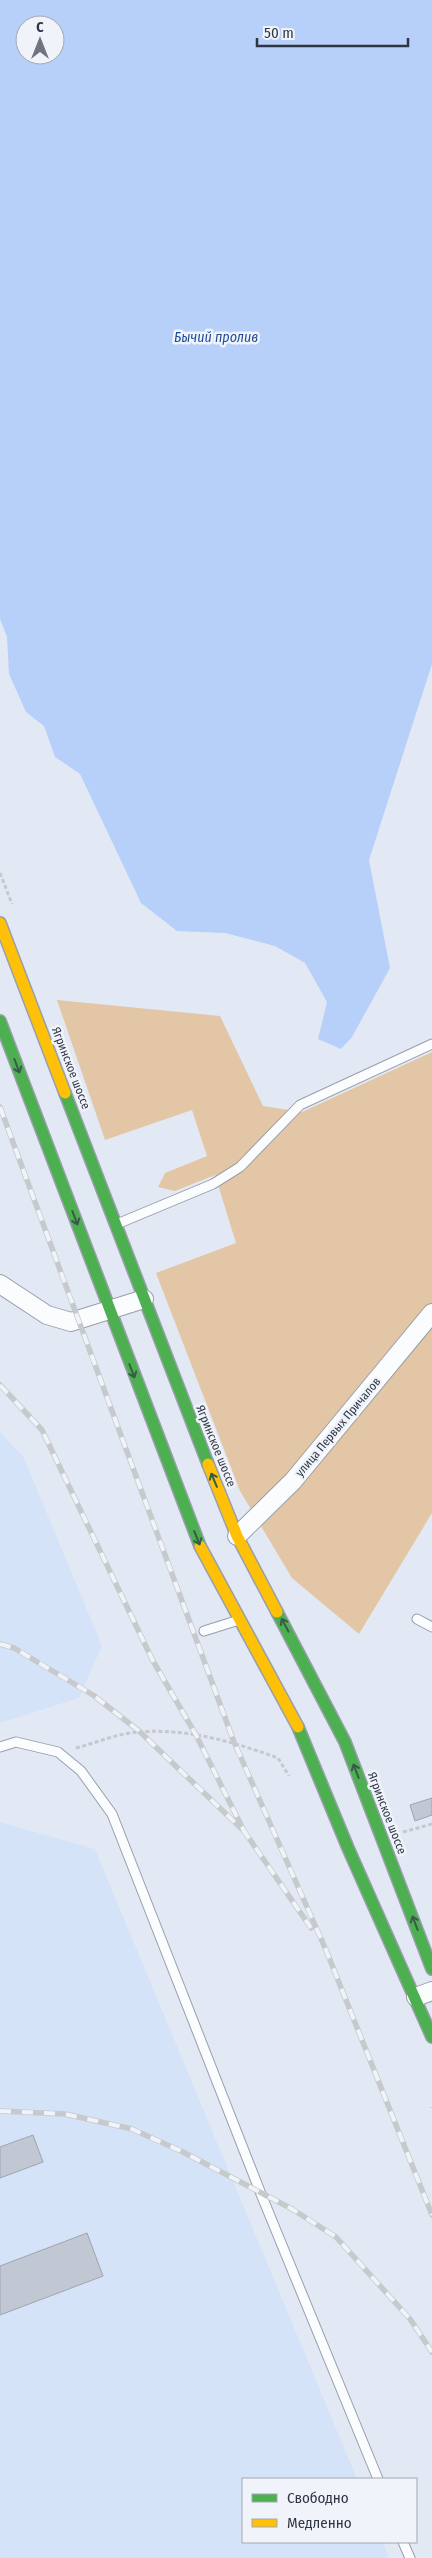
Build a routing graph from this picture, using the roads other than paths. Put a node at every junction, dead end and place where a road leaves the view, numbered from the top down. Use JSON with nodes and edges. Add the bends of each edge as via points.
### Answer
{"nodes":[{"id":1,"x":0,"y":922,"type":"edge"},
{"id":2,"x":0,"y":1021,"type":"edge"},
{"id":3,"x":432,"y":1044,"type":"edge"},
{"id":4,"x":116,"y":1224,"type":"junction"},
{"id":5,"x":0,"y":1284,"type":"edge"},
{"id":6,"x":144,"y":1299,"type":"junction"},
{"id":7,"x":109,"y":1311,"type":"junction"},
{"id":8,"x":432,"y":1313,"type":"edge"},
{"id":9,"x":238,"y":1536,"type":"junction"},
{"id":10,"x":417,"y":1619,"type":"dead end"},
{"id":11,"x":241,"y":1620,"type":"junction"},
{"id":12,"x":432,"y":1628,"type":"edge"},
{"id":13,"x":204,"y":1632,"type":"dead end"},
{"id":14,"x":0,"y":1747,"type":"edge"},
{"id":15,"x":432,"y":1968,"type":"edge"},
{"id":16,"x":424,"y":1994,"type":"edge"},
{"id":17,"x":432,"y":2037,"type":"edge"},
{"id":18,"x":378,"y":2478,"type":"edge"},
{"id":19,"x":403,"y":2543,"type":"edge"},
{"id":20,"x":410,"y":2558,"type":"edge"}],
"edges":[{"from":1,"to":4,"type":"main road","name":"Ягринское шоссе"},
{"from":2,"to":7,"type":"main road","one_way":true},
{"from":3,"to":4,"type":"lane","via":[[300,1105],[240,1167],[213,1184]]},
{"from":4,"to":6,"type":"main road","name":"Ягринское шоссе"},
{"from":5,"to":7,"type":"street","via":[[47,1315],[71,1322]]},
{"from":6,"to":7,"type":"street"},
{"from":9,"to":6,"type":"main road","name":"Ягринское шоссе","one_way":true},
{"from":7,"to":11,"type":"main road","one_way":true,"via":[[201,1549]]},
{"from":8,"to":9,"type":"street","name":"улица Первых Причалов","via":[[293,1481]]},
{"from":15,"to":9,"type":"main road","name":"Ягринское шоссе","one_way":true,"via":[[345,1742]]},
{"from":10,"to":12,"type":"lane"},
{"from":11,"to":13,"type":"lane"},
{"from":11,"to":16,"type":"main road","via":[[293,1714],[348,1848]]},
{"from":14,"to":18,"type":"lane","via":[[16,1742],[58,1752],[81,1771],[112,1814],[261,2194]]},
{"from":16,"to":17,"type":"main road"},
{"from":19,"to":20,"type":"lane"}]}
